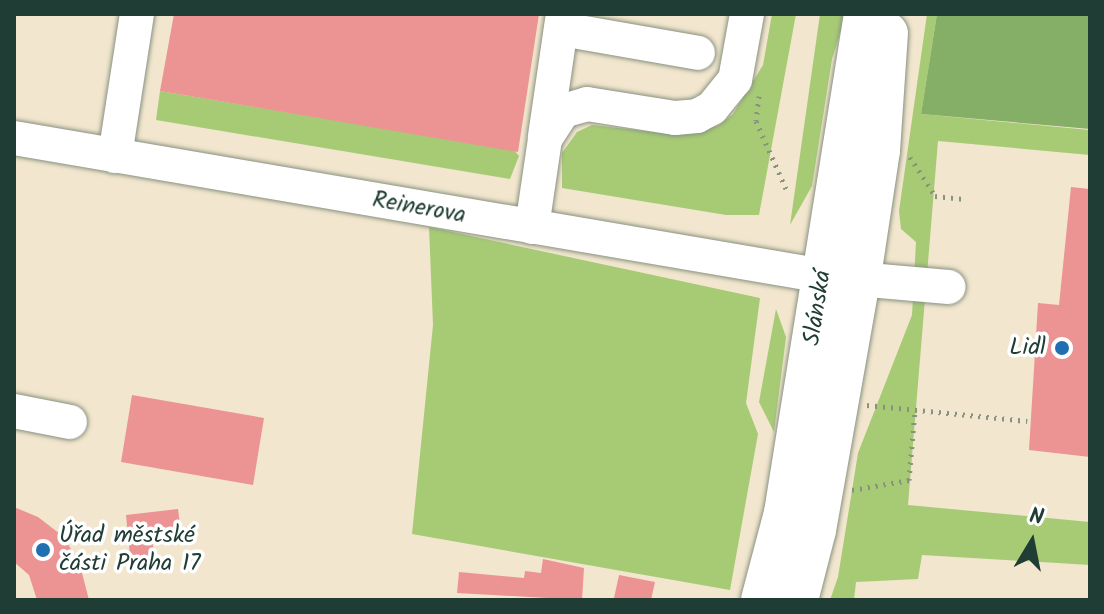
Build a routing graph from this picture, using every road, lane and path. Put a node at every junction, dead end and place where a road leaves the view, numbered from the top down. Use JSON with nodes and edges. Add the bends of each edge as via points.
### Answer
{"nodes":[{"id":1,"x":137,"y":14,"type":"edge"},
{"id":2,"x":747,"y":14,"type":"edge"},
{"id":3,"x":865,"y":14,"type":"edge"},
{"id":4,"x":890,"y":14,"type":"edge"},
{"id":5,"x":562,"y":22,"type":"edge"},
{"id":6,"x":698,"y":53,"type":"dead end"},
{"id":7,"x":761,"y":84,"type":"dead end"},
{"id":8,"x":14,"y":138,"type":"edge"},
{"id":9,"x":545,"y":139,"type":"junction"},
{"id":10,"x":903,"y":146,"type":"dead end"},
{"id":11,"x":115,"y":156,"type":"junction"},
{"id":12,"x":787,"y":191,"type":"dead end"},
{"id":13,"x":965,"y":199,"type":"dead end"},
{"id":14,"x":532,"y":227,"type":"junction"},
{"id":15,"x":842,"y":276,"type":"junction"},
{"id":16,"x":949,"y":287,"type":"dead end"},
{"id":17,"x":862,"y":405,"type":"dead end"},
{"id":18,"x":915,"y":410,"type":"junction"},
{"id":19,"x":14,"y":411,"type":"edge"},
{"id":20,"x":1027,"y":421,"type":"dead end"},
{"id":21,"x":70,"y":422,"type":"dead end"},
{"id":22,"x":847,"y":491,"type":"dead end"},
{"id":23,"x":762,"y":600,"type":"edge"},
{"id":24,"x":797,"y":600,"type":"edge"}],
"edges":[{"from":1,"to":11,"type":"street"},
{"from":2,"to":9,"type":"street","via":[[735,80],[712,108],[675,118],[587,104],[563,111]]},
{"from":3,"to":15,"type":"main road","name":"Slánská"},
{"from":4,"to":15,"type":"main road","name":"Slánská","via":[[879,150]]},
{"from":5,"to":6,"type":"street"},
{"from":5,"to":9,"type":"street"},
{"from":7,"to":12,"type":"path","via":[[756,121]]},
{"from":8,"to":11,"type":"street","name":"Reinerova"},
{"from":9,"to":14,"type":"street"},
{"from":10,"to":13,"type":"path","via":[[935,196]]},
{"from":11,"to":14,"type":"street","name":"Reinerova"},
{"from":14,"to":15,"type":"street","name":"Reinerova"},
{"from":15,"to":16,"type":"street","name":"Reinerova"},
{"from":15,"to":23,"type":"main road","name":"Slánská"},
{"from":15,"to":24,"type":"main road","name":"Slánská","via":[[818,516]]},
{"from":17,"to":18,"type":"path"},
{"from":18,"to":20,"type":"path"},
{"from":18,"to":22,"type":"path","via":[[909,480]]},
{"from":19,"to":21,"type":"street"}]}
